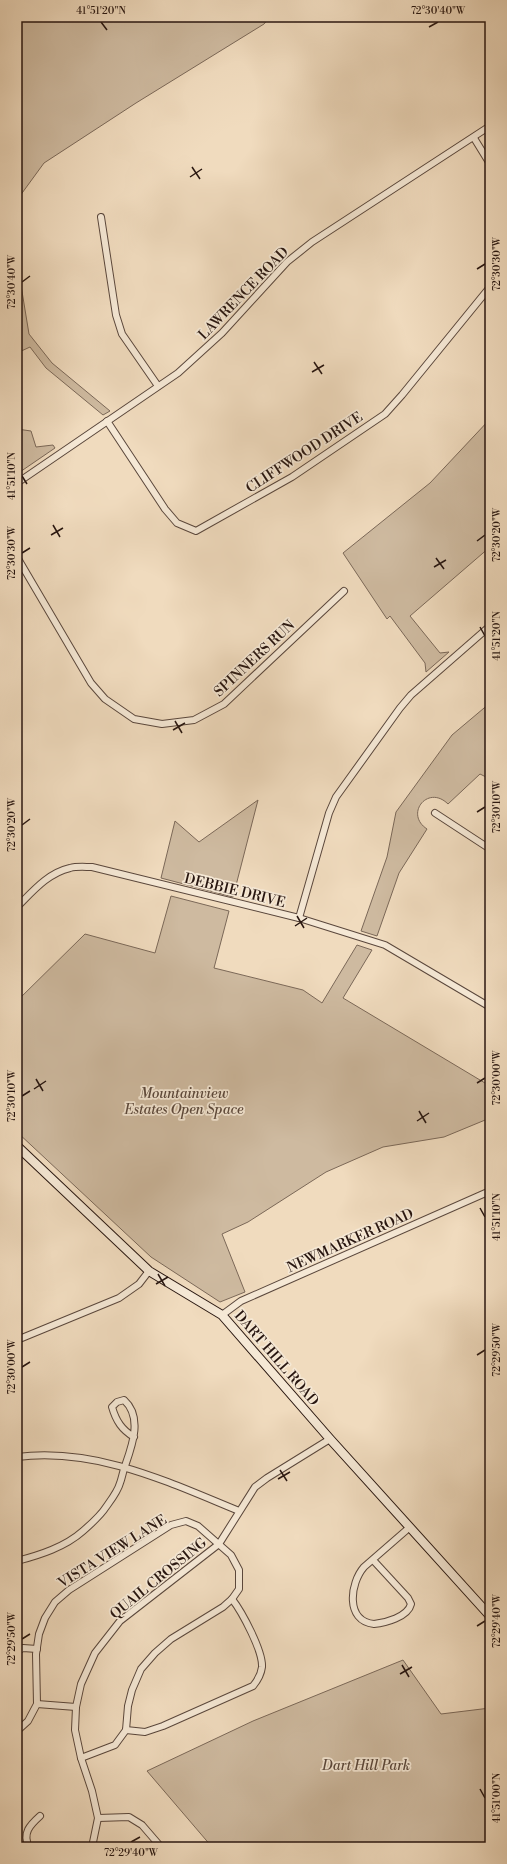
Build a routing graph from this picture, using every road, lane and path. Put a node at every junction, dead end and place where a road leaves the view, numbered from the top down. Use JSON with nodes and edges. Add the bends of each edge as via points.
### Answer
{"nodes":[{"id":1,"x":490,"y":126,"type":"edge"},
{"id":2,"x":474,"y":138,"type":"junction"},
{"id":3,"x":490,"y":164,"type":"edge"},
{"id":4,"x":101,"y":217,"type":"dead end"},
{"id":5,"x":490,"y":287,"type":"edge"},
{"id":6,"x":158,"y":386,"type":"junction"},
{"id":7,"x":107,"y":421,"type":"junction"},
{"id":8,"x":17,"y":483,"type":"edge"},
{"id":9,"x":17,"y":557,"type":"edge"},
{"id":10,"x":344,"y":591,"type":"dead end"},
{"id":11,"x":490,"y":626,"type":"edge"},
{"id":12,"x":435,"y":813,"type":"dead end"},
{"id":13,"x":490,"y":848,"type":"edge"},
{"id":14,"x":17,"y":907,"type":"edge"},
{"id":15,"x":299,"y":918,"type":"junction"},
{"id":16,"x":490,"y":1007,"type":"edge"},
{"id":17,"x":17,"y":1146,"type":"edge"},
{"id":18,"x":490,"y":1191,"type":"edge"},
{"id":19,"x":149,"y":1271,"type":"junction"},
{"id":20,"x":222,"y":1315,"type":"junction"},
{"id":21,"x":17,"y":1340,"type":"edge"},
{"id":22,"x":134,"y":1437,"type":"junction"},
{"id":23,"x":330,"y":1439,"type":"junction"},
{"id":24,"x":17,"y":1457,"type":"edge"},
{"id":25,"x":124,"y":1468,"type":"junction"},
{"id":26,"x":239,"y":1510,"type":"junction"},
{"id":27,"x":410,"y":1527,"type":"junction"},
{"id":28,"x":219,"y":1544,"type":"junction"},
{"id":29,"x":373,"y":1560,"type":"junction"},
{"id":30,"x":17,"y":1561,"type":"edge"},
{"id":31,"x":232,"y":1599,"type":"junction"},
{"id":32,"x":490,"y":1616,"type":"edge"},
{"id":33,"x":17,"y":1650,"type":"edge"},
{"id":34,"x":37,"y":1650,"type":"junction"},
{"id":35,"x":38,"y":1704,"type":"junction"},
{"id":36,"x":76,"y":1707,"type":"junction"},
{"id":37,"x":126,"y":1730,"type":"junction"},
{"id":38,"x":17,"y":1731,"type":"edge"},
{"id":39,"x":81,"y":1758,"type":"junction"},
{"id":40,"x":40,"y":1816,"type":"dead end"},
{"id":41,"x":98,"y":1818,"type":"junction"},
{"id":42,"x":29,"y":1847,"type":"edge"},
{"id":43,"x":92,"y":1847,"type":"edge"},
{"id":44,"x":161,"y":1847,"type":"edge"}],
"edges":[{"from":1,"to":2,"type":"street","name":"LAWRENCE ROAD"},
{"from":2,"to":3,"type":"street"},
{"from":2,"to":6,"type":"street","name":"LAWRENCE ROAD","via":[[312,242],[287,262],[197,357]]},
{"from":4,"to":6,"type":"street","via":[[116,315],[122,334]]},
{"from":5,"to":7,"type":"street","name":"CLIFFWOOD DRIVE","via":[[385,414],[292,477],[196,531],[177,523],[165,509]]},
{"from":6,"to":7,"type":"street","name":"LAWRENCE ROAD"},
{"from":7,"to":8,"type":"street","name":"LAWRENCE ROAD"},
{"from":9,"to":10,"type":"street","name":"SPINNERS RUN","via":[[91,684],[105,699],[134,719],[162,724],[194,720],[224,704]]},
{"from":11,"to":15,"type":"street","via":[[412,694],[336,797],[329,813]]},
{"from":12,"to":13,"type":"street"},
{"from":14,"to":15,"type":"street","name":"DEBBIE DRIVE","via":[[54,874],[71,868],[92,867]]},
{"from":15,"to":16,"type":"street","name":"DEBBIE DRIVE","via":[[385,946]]},
{"from":17,"to":19,"type":"main road","name":"DART HILL ROAD"},
{"from":18,"to":20,"type":"street","name":"NEWMARKER ROAD","via":[[241,1301]]},
{"from":19,"to":20,"type":"main road","name":"DART HILL ROAD"},
{"from":19,"to":21,"type":"street","via":[[139,1284],[119,1298]]},
{"from":20,"to":23,"type":"main road","name":"DART HILL ROAD"},
{"from":22,"to":22,"type":"street","via":[[124,1431],[115,1418],[112,1407],[116,1402],[124,1400],[129,1405],[133,1415]]},
{"from":22,"to":25,"type":"street"},
{"from":23,"to":26,"type":"street","name":"QUAIL CROSSING","via":[[255,1487]]},
{"from":23,"to":27,"type":"main road","name":"DART HILL ROAD"},
{"from":24,"to":25,"type":"street","via":[[80,1457]]},
{"from":25,"to":26,"type":"street","via":[[144,1472]]},
{"from":25,"to":30,"type":"street","via":[[120,1485],[106,1508],[82,1532],[40,1554]]},
{"from":26,"to":28,"type":"street","name":"QUAIL CROSSING"},
{"from":27,"to":29,"type":"street"},
{"from":27,"to":32,"type":"main road","name":"DART HILL ROAD"},
{"from":28,"to":31,"type":"street","name":"VISTA VIEW LANE","via":[[231,1556],[239,1570],[239,1589]]},
{"from":28,"to":34,"type":"street","name":"VISTA VIEW LANE","via":[[198,1526],[186,1521],[171,1525],[54,1602],[39,1634]]},
{"from":28,"to":36,"type":"street","name":"QUAIL CROSSING","via":[[120,1621],[106,1636],[81,1684]]},
{"from":29,"to":29,"type":"street","via":[[358,1574],[353,1598],[355,1611],[366,1622],[374,1624],[402,1615],[410,1609],[411,1604]]},
{"from":31,"to":37,"type":"street","via":[[170,1639],[141,1669],[128,1706]]},
{"from":31,"to":37,"type":"street","via":[[242,1612],[253,1636],[262,1665],[260,1677],[253,1686],[163,1726],[145,1732]]},
{"from":33,"to":34,"type":"street"},
{"from":34,"to":35,"type":"street","name":"VISTA VIEW LANE"},
{"from":35,"to":36,"type":"street"},
{"from":35,"to":38,"type":"street","via":[[28,1721]]},
{"from":36,"to":39,"type":"street","name":"QUAIL CROSSING","via":[[76,1730]]},
{"from":37,"to":39,"type":"street","via":[[115,1745]]},
{"from":39,"to":41,"type":"street","name":"QUAIL CROSSING"},
{"from":40,"to":42,"type":"street","via":[[28,1826],[26,1840]]},
{"from":41,"to":43,"type":"street","name":"QUAIL CROSSING"},
{"from":41,"to":44,"type":"street","via":[[129,1817],[142,1825]]}]}
